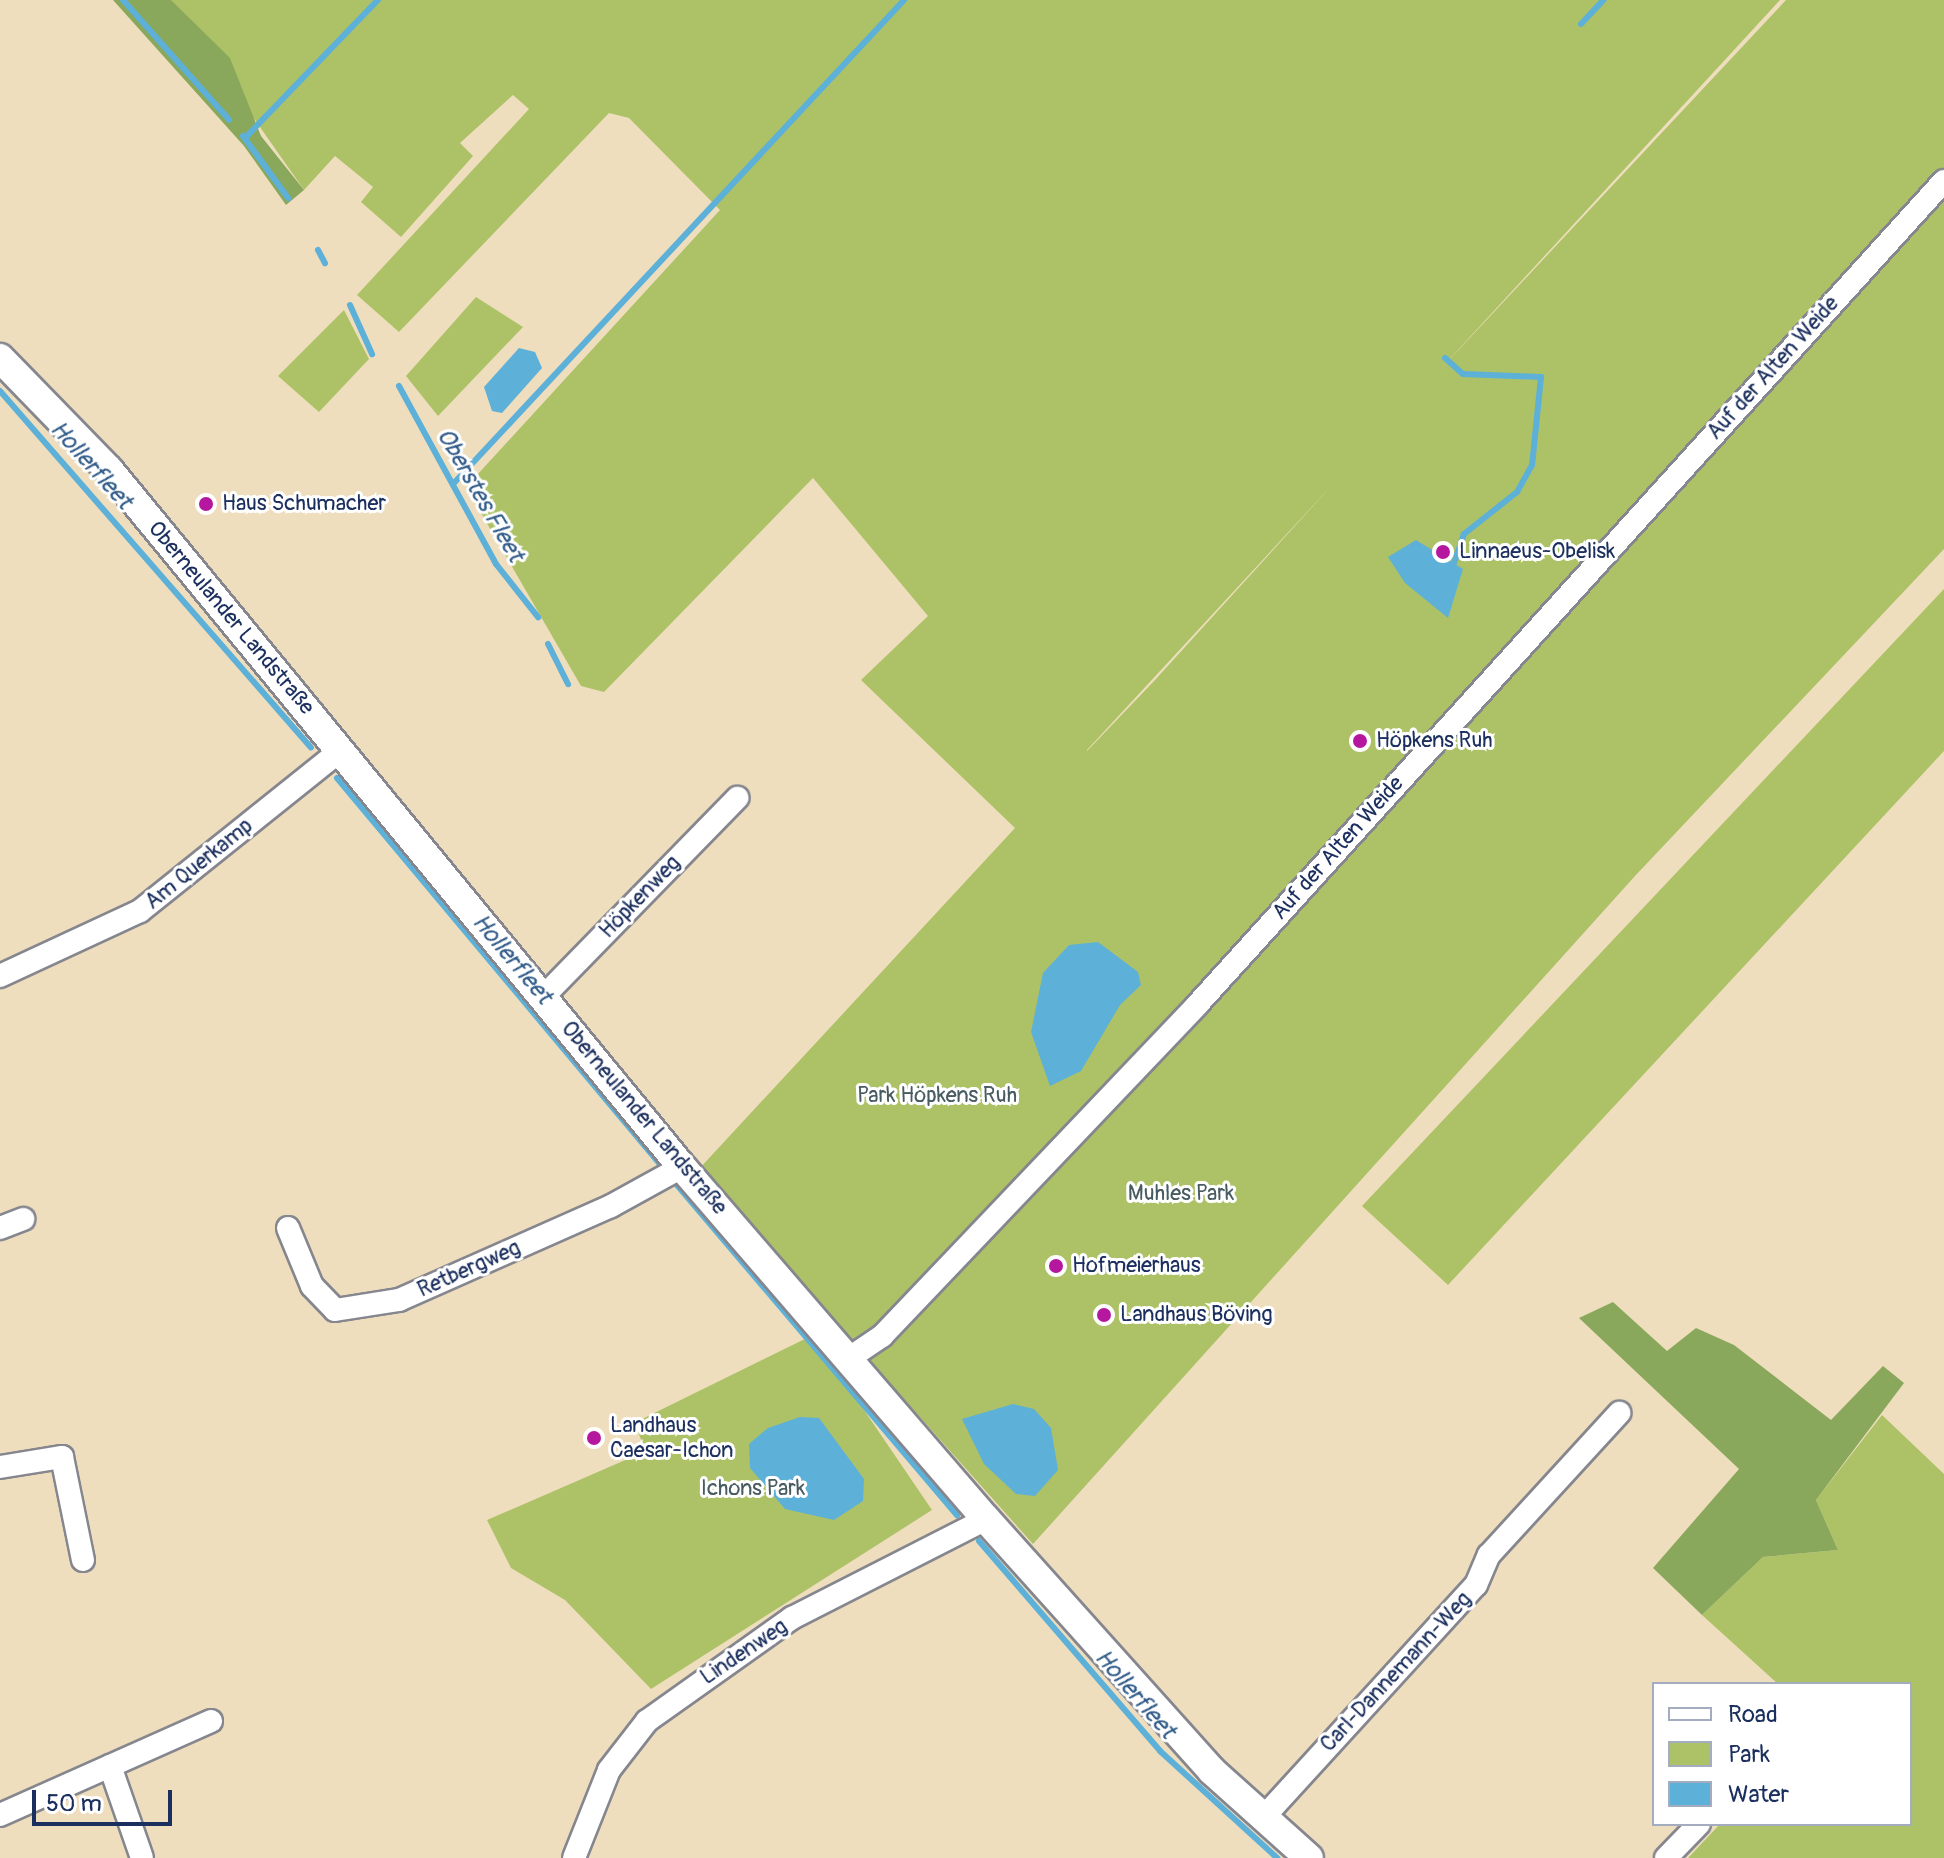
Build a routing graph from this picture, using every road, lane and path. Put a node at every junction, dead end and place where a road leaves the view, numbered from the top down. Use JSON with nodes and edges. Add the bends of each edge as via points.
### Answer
{"nodes":[{"id":1,"x":1944,"y":181,"type":"edge"},
{"id":2,"x":0,"y":358,"type":"edge"},
{"id":3,"x":341,"y":750,"type":"junction"},
{"id":4,"x":737,"y":798,"type":"dead end"},
{"id":5,"x":0,"y":976,"type":"edge"},
{"id":6,"x":544,"y":996,"type":"junction"},
{"id":7,"x":682,"y":1167,"type":"junction"},
{"id":8,"x":23,"y":1219,"type":"dead end"},
{"id":9,"x":0,"y":1228,"type":"edge"},
{"id":10,"x":288,"y":1228,"type":"dead end"},
{"id":11,"x":848,"y":1359,"type":"junction"},
{"id":12,"x":1619,"y":1413,"type":"dead end"},
{"id":13,"x":0,"y":1467,"type":"edge"},
{"id":14,"x":986,"y":1519,"type":"junction"},
{"id":15,"x":83,"y":1560,"type":"dead end"},
{"id":16,"x":211,"y":1721,"type":"dead end"},
{"id":17,"x":110,"y":1766,"type":"junction"},
{"id":18,"x":0,"y":1815,"type":"edge"},
{"id":19,"x":1262,"y":1819,"type":"junction"},
{"id":20,"x":1697,"y":1826,"type":"edge"},
{"id":21,"x":142,"y":1858,"type":"edge"},
{"id":22,"x":574,"y":1858,"type":"edge"},
{"id":23,"x":1309,"y":1858,"type":"edge"},
{"id":24,"x":1666,"y":1858,"type":"edge"}],
"edges":[{"from":1,"to":11,"type":"street","name":"Auf der Alten Weide","via":[[1197,1005],[882,1336]]},
{"from":2,"to":3,"type":"street","name":"Oberneulander Landstraße","via":[[109,470]]},
{"from":3,"to":5,"type":"street","name":"Am Querkamp","via":[[140,911]]},
{"from":3,"to":6,"type":"street","name":"Oberneulander Landstraße"},
{"from":4,"to":6,"type":"street","name":"Höpkenweg"},
{"from":6,"to":7,"type":"street","name":"Oberneulander Landstraße"},
{"from":7,"to":10,"type":"street","name":"Retbergweg","via":[[611,1206],[399,1300],[335,1310],[312,1286]]},
{"from":7,"to":11,"type":"street","name":"Oberneulander Landstraße"},
{"from":8,"to":9,"type":"street"},
{"from":11,"to":14,"type":"street","name":"Oberneulander Landstraße"},
{"from":12,"to":19,"type":"street","name":"Carl-Dannemann-Weg","via":[[1489,1555],[1476,1585]]},
{"from":13,"to":15,"type":"street","via":[[62,1457]]},
{"from":14,"to":19,"type":"street","name":"Oberneulander Landstraße"},
{"from":14,"to":22,"type":"street","name":"Lindenweg","via":[[792,1618],[647,1721],[609,1770]]},
{"from":16,"to":17,"type":"street"},
{"from":17,"to":18,"type":"street"},
{"from":17,"to":21,"type":"street"},
{"from":19,"to":23,"type":"street","name":"Oberneulander Landstraße"},
{"from":20,"to":24,"type":"street"}]}
